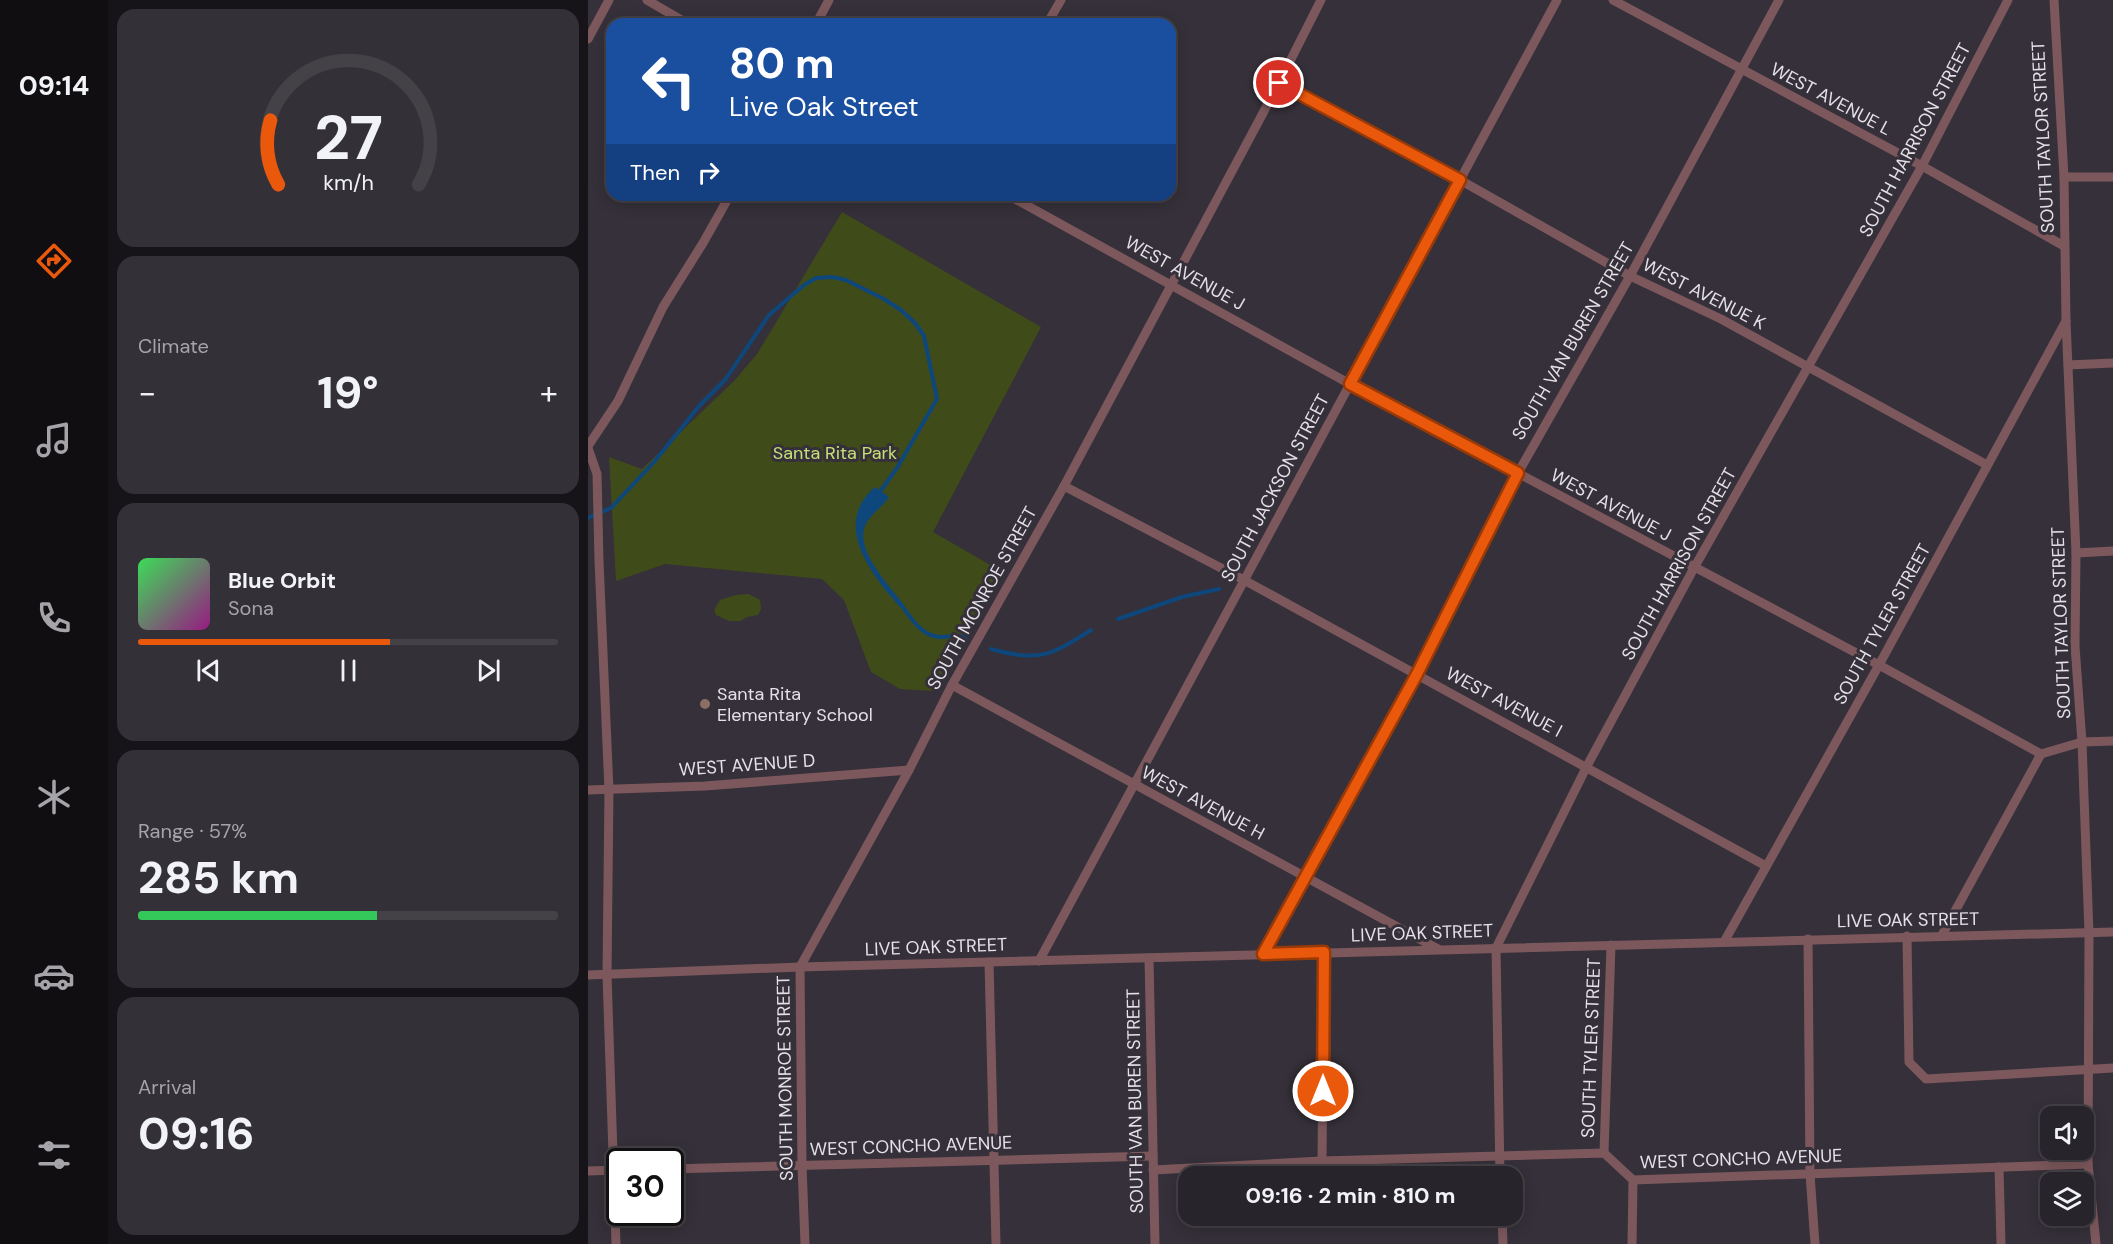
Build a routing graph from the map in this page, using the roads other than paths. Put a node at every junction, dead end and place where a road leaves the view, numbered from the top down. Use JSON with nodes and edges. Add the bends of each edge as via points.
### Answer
{"nodes":[{"id":1,"x":609,"y":0,"type":"edge"},
{"id":2,"x":647,"y":0,"type":"edge"},
{"id":3,"x":829,"y":0,"type":"edge"},
{"id":4,"x":1060,"y":0,"type":"edge"},
{"id":5,"x":1321,"y":0,"type":"edge"},
{"id":6,"x":1557,"y":0,"type":"edge"},
{"id":7,"x":1613,"y":0,"type":"edge"},
{"id":8,"x":1779,"y":0,"type":"edge"},
{"id":9,"x":2007,"y":0,"type":"edge"},
{"id":10,"x":2054,"y":0,"type":"edge"},
{"id":11,"x":678,"y":18,"type":"edge"},
{"id":12,"x":819,"y":18,"type":"edge"},
{"id":13,"x":1050,"y":18,"type":"edge"},
{"id":14,"x":588,"y":39,"type":"edge"},
{"id":15,"x":1741,"y":70,"type":"junction"},
{"id":16,"x":1279,"y":83,"type":"junction"},
{"id":17,"x":1922,"y":166,"type":"junction"},
{"id":18,"x":2064,"y":177,"type":"junction"},
{"id":19,"x":2113,"y":177,"type":"edge"},
{"id":20,"x":1460,"y":180,"type":"junction"},
{"id":21,"x":727,"y":201,"type":"edge"},
{"id":22,"x":1019,"y":201,"type":"edge"},
{"id":23,"x":2064,"y":246,"type":"junction"},
{"id":24,"x":1630,"y":276,"type":"junction"},
{"id":25,"x":1171,"y":284,"type":"junction"},
{"id":26,"x":2066,"y":321,"type":"junction"},
{"id":27,"x":2113,"y":363,"type":"edge"},
{"id":28,"x":2068,"y":365,"type":"junction"},
{"id":29,"x":1808,"y":366,"type":"junction"},
{"id":30,"x":1350,"y":384,"type":"junction"},
{"id":31,"x":588,"y":447,"type":"edge"},
{"id":32,"x":1987,"y":465,"type":"junction"},
{"id":33,"x":1518,"y":473,"type":"junction"},
{"id":34,"x":1064,"y":486,"type":"junction"},
{"id":35,"x":2113,"y":551,"type":"edge"},
{"id":36,"x":2076,"y":553,"type":"junction"},
{"id":37,"x":599,"y":561,"type":"junction"},
{"id":38,"x":588,"y":563,"type":"edge"},
{"id":39,"x":1694,"y":568,"type":"junction"},
{"id":40,"x":1244,"y":580,"type":"junction"},
{"id":41,"x":1879,"y":665,"type":"junction"},
{"id":42,"x":1417,"y":674,"type":"junction"},
{"id":43,"x":952,"y":685,"type":"junction"},
{"id":44,"x":2113,"y":741,"type":"edge"},
{"id":45,"x":2082,"y":742,"type":"junction"},
{"id":46,"x":2041,"y":754,"type":"junction"},
{"id":47,"x":1587,"y":766,"type":"junction"},
{"id":48,"x":909,"y":770,"type":"junction"},
{"id":49,"x":1134,"y":784,"type":"junction"},
{"id":50,"x":588,"y":790,"type":"edge"},
{"id":51,"x":609,"y":790,"type":"junction"},
{"id":52,"x":1766,"y":866,"type":"junction"},
{"id":53,"x":1306,"y":877,"type":"junction"},
{"id":54,"x":2113,"y":932,"type":"edge"},
{"id":55,"x":2088,"y":933,"type":"junction"},
{"id":56,"x":1942,"y":935,"type":"junction"},
{"id":57,"x":1907,"y":936,"type":"junction"},
{"id":58,"x":1808,"y":939,"type":"junction"},
{"id":59,"x":1724,"y":942,"type":"junction"},
{"id":60,"x":1611,"y":945,"type":"junction"},
{"id":61,"x":1496,"y":948,"type":"junction"},
{"id":62,"x":1439,"y":949,"type":"junction"},
{"id":63,"x":1324,"y":952,"type":"junction"},
{"id":64,"x":1263,"y":954,"type":"junction"},
{"id":65,"x":1149,"y":958,"type":"junction"},
{"id":66,"x":1039,"y":961,"type":"junction"},
{"id":67,"x":989,"y":962,"type":"junction"},
{"id":68,"x":800,"y":967,"type":"junction"},
{"id":69,"x":588,"y":975,"type":"edge"},
{"id":70,"x":607,"y":975,"type":"junction"},
{"id":71,"x":2113,"y":1068,"type":"edge"},
{"id":72,"x":2090,"y":1071,"type":"junction"},
{"id":73,"x":616,"y":1148,"type":"edge"},
{"id":74,"x":1604,"y":1153,"type":"junction"},
{"id":75,"x":1153,"y":1156,"type":"junction"},
{"id":76,"x":1498,"y":1156,"type":"junction"},
{"id":77,"x":995,"y":1160,"type":"junction"},
{"id":78,"x":1323,"y":1161,"type":"junction"},
{"id":79,"x":2088,"y":1164,"type":"junction"},
{"id":80,"x":802,"y":1165,"type":"junction"},
{"id":81,"x":1499,"y":1166,"type":"edge"},
{"id":82,"x":1999,"y":1167,"type":"junction"},
{"id":83,"x":684,"y":1169,"type":"edge"},
{"id":84,"x":606,"y":1170,"type":"edge"},
{"id":85,"x":1154,"y":1170,"type":"junction"},
{"id":86,"x":588,"y":1171,"type":"edge"},
{"id":87,"x":1810,"y":1174,"type":"junction"},
{"id":88,"x":1633,"y":1180,"type":"junction"},
{"id":89,"x":616,"y":1226,"type":"edge"},
{"id":90,"x":1502,"y":1226,"type":"edge"},
{"id":91,"x":616,"y":1244,"type":"edge"},
{"id":92,"x":805,"y":1244,"type":"edge"},
{"id":93,"x":996,"y":1244,"type":"edge"},
{"id":94,"x":1155,"y":1244,"type":"edge"},
{"id":95,"x":1503,"y":1244,"type":"edge"},
{"id":96,"x":1632,"y":1244,"type":"edge"},
{"id":97,"x":1815,"y":1244,"type":"edge"},
{"id":98,"x":2001,"y":1244,"type":"edge"},
{"id":99,"x":2096,"y":1244,"type":"edge"}],
"edges":[{"from":1,"to":14,"type":"street"},
{"from":2,"to":11,"type":"street"},
{"from":3,"to":12,"type":"street"},
{"from":4,"to":13,"type":"street"},
{"from":5,"to":16,"type":"street","name":"SOUTH MONROE STREET"},
{"from":6,"to":20,"type":"street","name":"SOUTH JACKSON STREET"},
{"from":7,"to":15,"type":"street","name":"WEST AVENUE L"},
{"from":8,"to":15,"type":"street","name":"SOUTH VAN BUREN STREET"},
{"from":9,"to":17,"type":"street","name":"SOUTH HARRISON STREET"},
{"from":10,"to":18,"type":"street","name":"SOUTH TAYLOR STREET"},
{"from":15,"to":17,"type":"street","name":"WEST AVENUE L"},
{"from":15,"to":24,"type":"street","name":"SOUTH VAN BUREN STREET"},
{"from":16,"to":20,"type":"street","name":"WEST AVENUE K"},
{"from":16,"to":25,"type":"street","name":"SOUTH MONROE STREET"},
{"from":17,"to":23,"type":"street","name":"WEST AVENUE L"},
{"from":17,"to":29,"type":"street","name":"SOUTH HARRISON STREET"},
{"from":18,"to":19,"type":"street"},
{"from":18,"to":23,"type":"street","name":"SOUTH TAYLOR STREET"},
{"from":20,"to":24,"type":"street","name":"WEST AVENUE K"},
{"from":20,"to":30,"type":"street","name":"SOUTH JACKSON STREET"},
{"from":21,"to":31,"type":"street","via":[[663,307],[618,401]]},
{"from":22,"to":25,"type":"street","name":"WEST AVENUE J"},
{"from":23,"to":26,"type":"street","name":"SOUTH TAYLOR STREET"},
{"from":24,"to":29,"type":"street","name":"WEST AVENUE K"},
{"from":24,"to":33,"type":"street","name":"SOUTH VAN BUREN STREET"},
{"from":25,"to":30,"type":"street","name":"WEST AVENUE J"},
{"from":25,"to":34,"type":"street","name":"SOUTH MONROE STREET"},
{"from":26,"to":28,"type":"street","name":"SOUTH TAYLOR STREET"},
{"from":26,"to":32,"type":"street","name":"SOUTH TYLER STREET"},
{"from":27,"to":28,"type":"street"},
{"from":28,"to":36,"type":"street","name":"SOUTH TAYLOR STREET"},
{"from":29,"to":32,"type":"street","name":"WEST AVENUE K"},
{"from":29,"to":39,"type":"street","name":"SOUTH HARRISON STREET"},
{"from":30,"to":33,"type":"street","name":"WEST AVENUE J"},
{"from":30,"to":40,"type":"street","name":"SOUTH JACKSON STREET"},
{"from":31,"to":37,"type":"street","via":[[597,474]]},
{"from":32,"to":41,"type":"street","name":"SOUTH TYLER STREET"},
{"from":33,"to":39,"type":"street","name":"WEST AVENUE J"},
{"from":33,"to":42,"type":"street","name":"SOUTH VAN BUREN STREET"},
{"from":34,"to":40,"type":"street","name":"WEST AVENUE I"},
{"from":34,"to":43,"type":"street","name":"SOUTH MONROE STREET"},
{"from":35,"to":36,"type":"street"},
{"from":36,"to":45,"type":"street","name":"SOUTH TAYLOR STREET","via":[[2074,646]]},
{"from":37,"to":38,"type":"street"},
{"from":37,"to":51,"type":"street"},
{"from":39,"to":41,"type":"street","name":"WEST AVENUE J"},
{"from":39,"to":47,"type":"street","name":"SOUTH HARRISON STREET"},
{"from":40,"to":42,"type":"street","name":"WEST AVENUE I"},
{"from":40,"to":49,"type":"street","name":"SOUTH JACKSON STREET"},
{"from":41,"to":46,"type":"street","name":"WEST AVENUE J"},
{"from":41,"to":52,"type":"street","name":"SOUTH TYLER STREET"},
{"from":42,"to":47,"type":"street","name":"WEST AVENUE I"},
{"from":42,"to":53,"type":"street","name":"SOUTH VAN BUREN STREET"},
{"from":43,"to":48,"type":"street","name":"SOUTH MONROE STREET"},
{"from":43,"to":49,"type":"street","name":"WEST AVENUE H"},
{"from":44,"to":45,"type":"street"},
{"from":45,"to":46,"type":"street"},
{"from":45,"to":55,"type":"street","name":"SOUTH TAYLOR STREET"},
{"from":46,"to":56,"type":"street"},
{"from":47,"to":52,"type":"street","name":"WEST AVENUE I"},
{"from":47,"to":61,"type":"street","name":"SOUTH HARRISON STREET"},
{"from":48,"to":51,"type":"street","name":"WEST AVENUE D"},
{"from":48,"to":68,"type":"street","name":"SOUTH MONROE STREET"},
{"from":49,"to":53,"type":"street","name":"WEST AVENUE H"},
{"from":49,"to":66,"type":"street","name":"SOUTH JACKSON STREET"},
{"from":50,"to":51,"type":"street","name":"WEST AVENUE D"},
{"from":51,"to":70,"type":"street"},
{"from":52,"to":59,"type":"street","name":"SOUTH TYLER STREET"},
{"from":53,"to":62,"type":"street","name":"WEST AVENUE H"},
{"from":53,"to":64,"type":"street","name":"SOUTH VAN BUREN STREET"},
{"from":54,"to":55,"type":"street","name":"LIVE OAK STREET"},
{"from":55,"to":56,"type":"street","name":"LIVE OAK STREET"},
{"from":55,"to":72,"type":"street","name":"SOUTH TAYLOR STREET"},
{"from":56,"to":57,"type":"street","name":"LIVE OAK STREET"},
{"from":57,"to":58,"type":"street","name":"LIVE OAK STREET"},
{"from":57,"to":72,"type":"street","via":[[1910,1062],[1926,1079]]},
{"from":58,"to":59,"type":"street","name":"LIVE OAK STREET"},
{"from":58,"to":87,"type":"street"},
{"from":59,"to":60,"type":"street","name":"LIVE OAK STREET"},
{"from":60,"to":61,"type":"street","name":"LIVE OAK STREET"},
{"from":60,"to":74,"type":"street","name":"SOUTH TYLER STREET"},
{"from":61,"to":62,"type":"street","name":"LIVE OAK STREET"},
{"from":61,"to":76,"type":"street","name":"SOUTH HARRISON STREET"},
{"from":62,"to":63,"type":"street","name":"LIVE OAK STREET"},
{"from":63,"to":64,"type":"street","name":"LIVE OAK STREET"},
{"from":63,"to":78,"type":"street"},
{"from":64,"to":65,"type":"street","name":"LIVE OAK STREET"},
{"from":65,"to":66,"type":"street","name":"LIVE OAK STREET"},
{"from":65,"to":75,"type":"street","name":"SOUTH VAN BUREN STREET"},
{"from":66,"to":67,"type":"street","name":"LIVE OAK STREET"},
{"from":67,"to":68,"type":"street","name":"LIVE OAK STREET"},
{"from":67,"to":77,"type":"street"},
{"from":68,"to":70,"type":"street","name":"LIVE OAK STREET"},
{"from":68,"to":80,"type":"street","name":"SOUTH MONROE STREET"},
{"from":69,"to":70,"type":"street","name":"LIVE OAK STREET"},
{"from":70,"to":73,"type":"street"},
{"from":71,"to":72,"type":"street"},
{"from":72,"to":79,"type":"street","name":"SOUTH TAYLOR STREET"},
{"from":74,"to":76,"type":"street"},
{"from":74,"to":88,"type":"street","name":"WEST CONCHO AVENUE"},
{"from":75,"to":77,"type":"street","name":"WEST CONCHO AVENUE"},
{"from":75,"to":85,"type":"street","name":"SOUTH VAN BUREN STREET"},
{"from":76,"to":78,"type":"street"},
{"from":76,"to":81,"type":"street","name":"SOUTH HARRISON STREET"},
{"from":77,"to":80,"type":"street","name":"WEST CONCHO AVENUE"},
{"from":77,"to":93,"type":"street"},
{"from":78,"to":85,"type":"street"},
{"from":79,"to":82,"type":"street","name":"WEST CONCHO AVENUE"},
{"from":79,"to":99,"type":"street","name":"SOUTH TAYLOR STREET"},
{"from":80,"to":83,"type":"street","name":"WEST CONCHO AVENUE"},
{"from":80,"to":92,"type":"street","name":"SOUTH MONROE STREET"},
{"from":82,"to":87,"type":"street","name":"WEST CONCHO AVENUE"},
{"from":82,"to":98,"type":"street"},
{"from":84,"to":86,"type":"street"},
{"from":85,"to":94,"type":"street","name":"SOUTH VAN BUREN STREET"},
{"from":87,"to":88,"type":"street","name":"WEST CONCHO AVENUE"},
{"from":87,"to":97,"type":"street"},
{"from":88,"to":96,"type":"street"},
{"from":89,"to":91,"type":"street"},
{"from":90,"to":95,"type":"street"}]}
